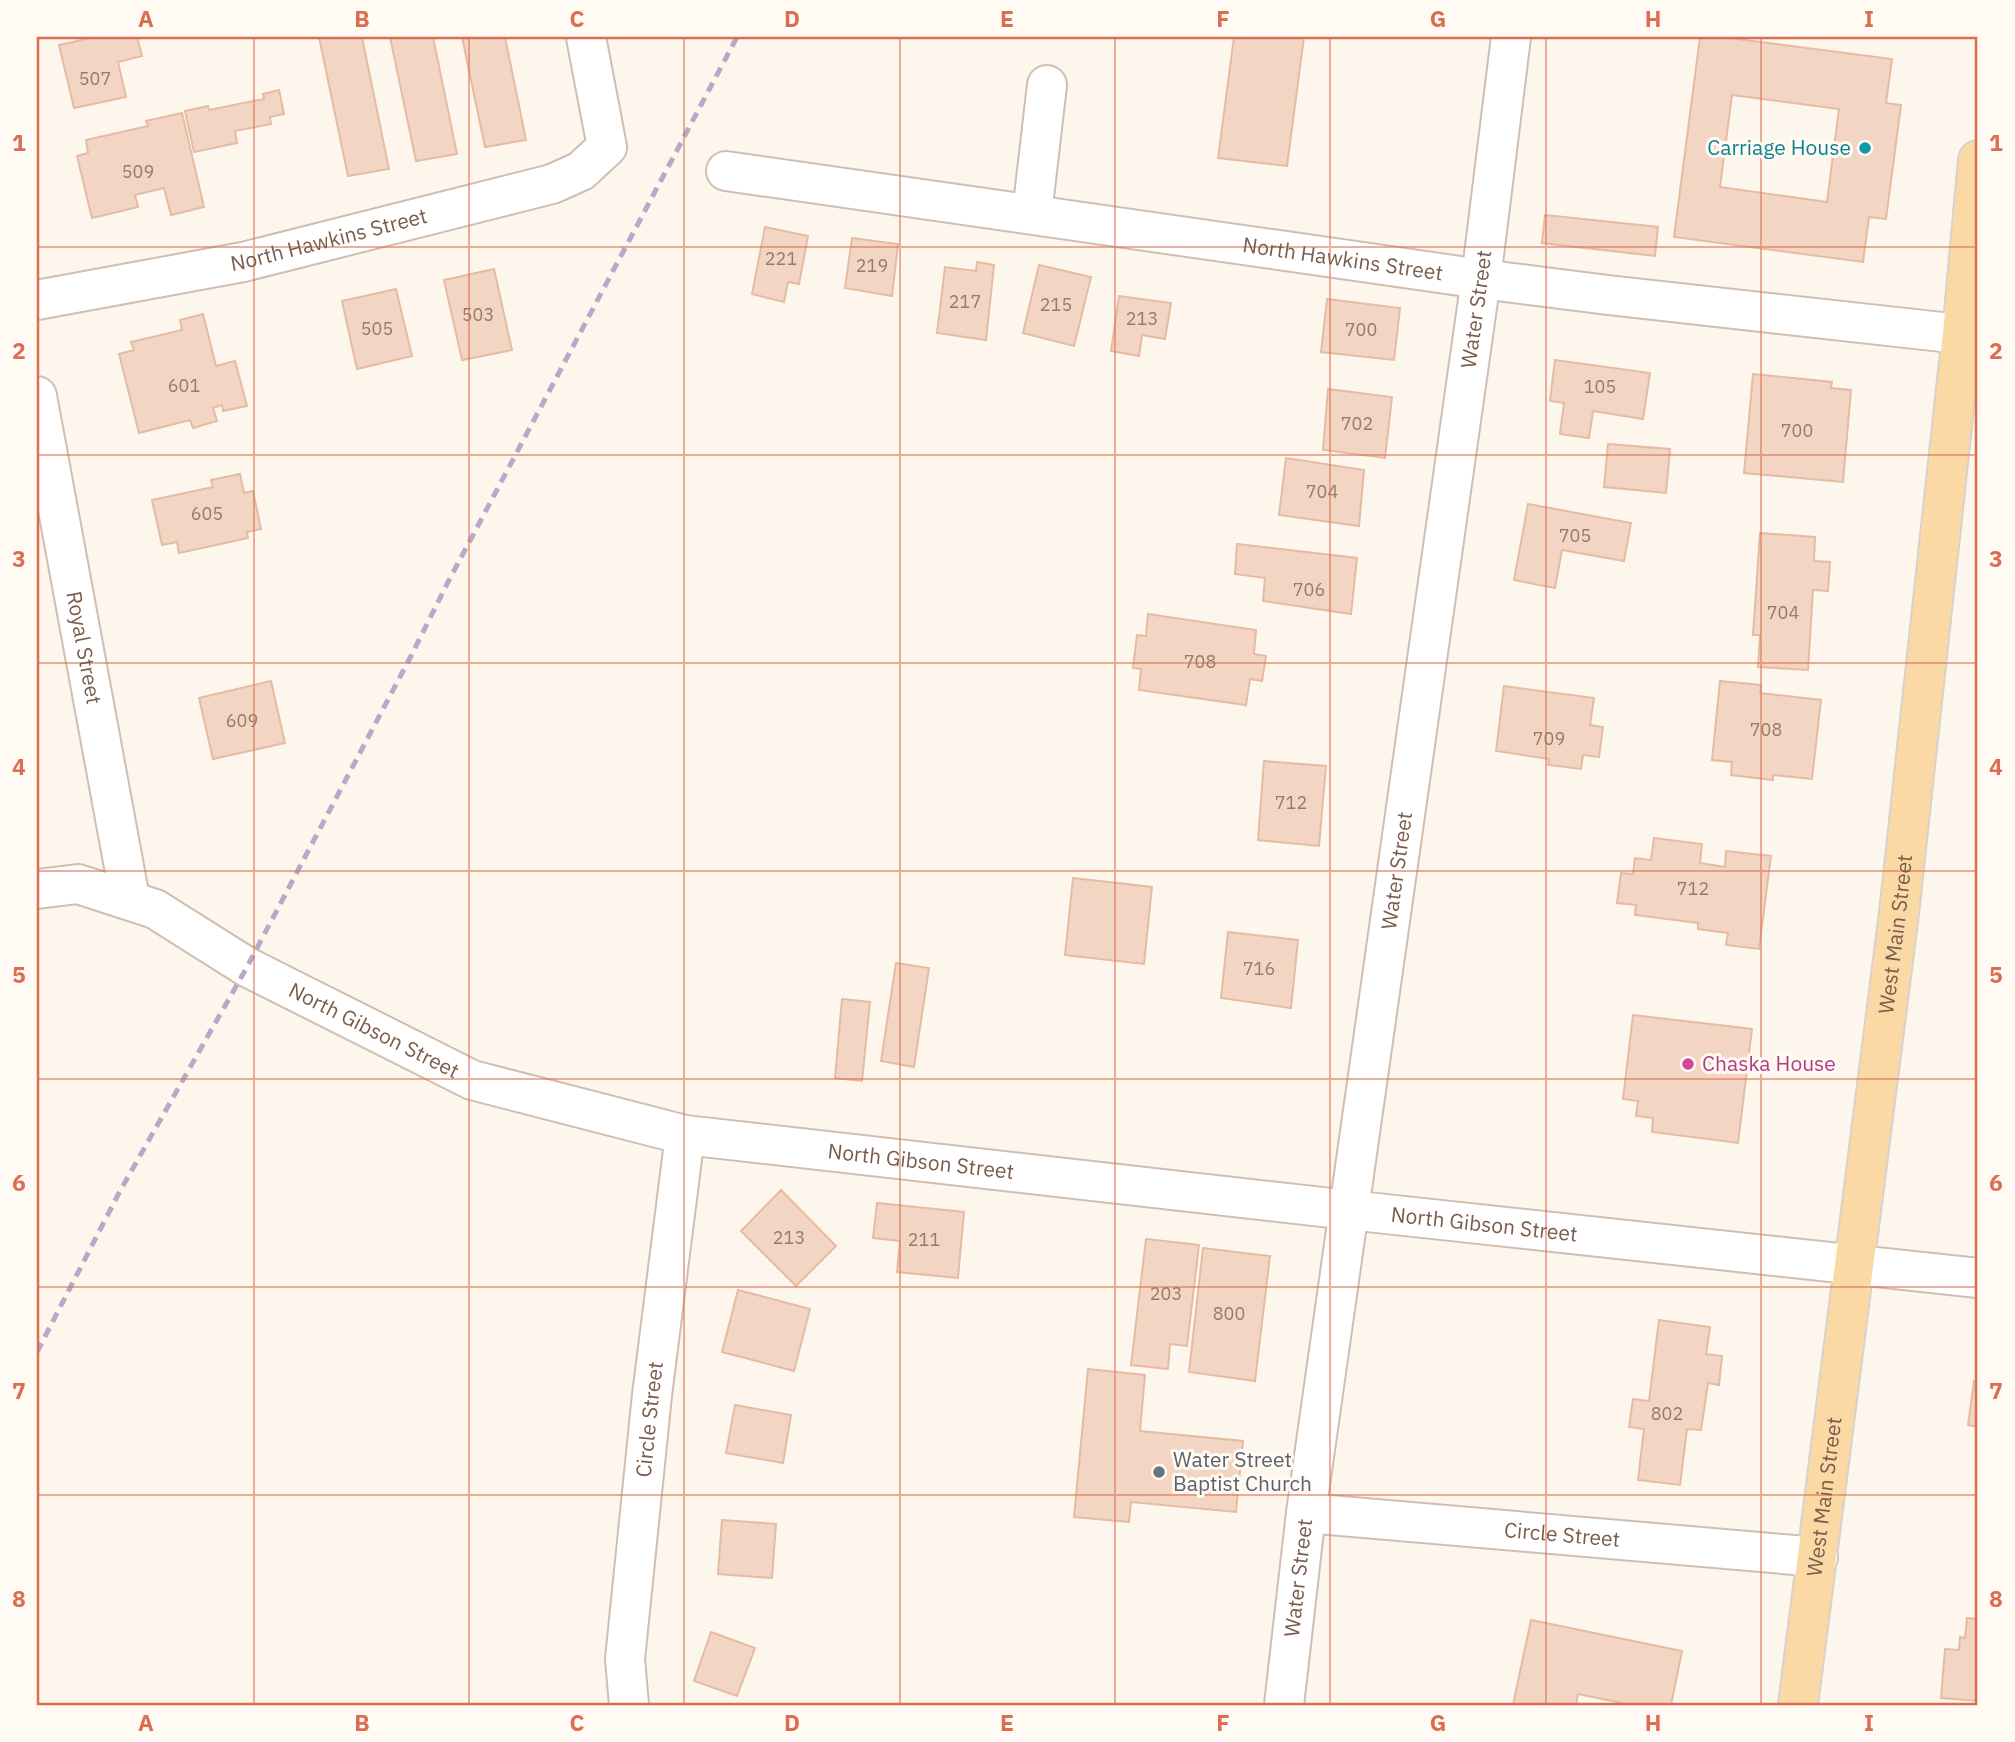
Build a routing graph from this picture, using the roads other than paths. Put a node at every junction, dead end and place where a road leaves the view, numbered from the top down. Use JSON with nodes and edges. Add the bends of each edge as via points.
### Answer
{"nodes":[{"id":1,"x":586,"y":37,"type":"edge"},
{"id":2,"x":1511,"y":37,"type":"edge"},
{"id":3,"x":1047,"y":85,"type":"dead end"},
{"id":4,"x":1978,"y":160,"type":"edge"},
{"id":5,"x":726,"y":171,"type":"dead end"},
{"id":6,"x":1032,"y":214,"type":"junction"},
{"id":7,"x":1481,"y":279,"type":"junction"},
{"id":8,"x":37,"y":300,"type":"edge"},
{"id":9,"x":1970,"y":335,"type":"edge"},
{"id":10,"x":37,"y":396,"type":"edge"},
{"id":11,"x":37,"y":889,"type":"edge"},
{"id":12,"x":130,"y":899,"type":"junction"},
{"id":13,"x":685,"y":1135,"type":"junction"},
{"id":14,"x":1349,"y":1210,"type":"junction"},
{"id":15,"x":1855,"y":1265,"type":"junction"},
{"id":16,"x":1978,"y":1278,"type":"edge"},
{"id":17,"x":1306,"y":1513,"type":"junction"},
{"id":18,"x":1818,"y":1558,"type":"junction"},
{"id":19,"x":629,"y":1705,"type":"edge"},
{"id":20,"x":1284,"y":1705,"type":"edge"},
{"id":21,"x":1798,"y":1705,"type":"edge"}],
"edges":[{"from":1,"to":8,"type":"street","name":"North Hawkins Street","via":[[607,146],[581,171],[552,184],[243,262]]},
{"from":2,"to":7,"type":"street","name":"Water Street"},
{"from":3,"to":6,"type":"street"},
{"from":4,"to":9,"type":"main road","name":"West Main Street"},
{"from":5,"to":6,"type":"street","name":"North Hawkins Street"},
{"from":6,"to":7,"type":"street","name":"North Hawkins Street"},
{"from":7,"to":9,"type":"street","name":"North Hawkins Street"},
{"from":7,"to":14,"type":"street","name":"Water Street"},
{"from":9,"to":15,"type":"main road","name":"West Main Street"},
{"from":10,"to":12,"type":"street","name":"Royal Street"},
{"from":11,"to":12,"type":"street","name":"North Gibson Street","via":[[78,884]]},
{"from":12,"to":13,"type":"street","name":"North Gibson Street","via":[[155,909],[247,967],[472,1080]]},
{"from":13,"to":14,"type":"street","name":"North Gibson Street"},
{"from":13,"to":19,"type":"street","name":"Circle Street","via":[[625,1659]]},
{"from":14,"to":15,"type":"street","name":"North Gibson Street"},
{"from":14,"to":17,"type":"street","name":"Water Street"},
{"from":15,"to":16,"type":"street","name":"North Gibson Street"},
{"from":15,"to":18,"type":"main road","name":"West Main Street"},
{"from":17,"to":18,"type":"street","name":"Circle Street"},
{"from":17,"to":20,"type":"street","name":"Water Street"},
{"from":18,"to":21,"type":"main road","name":"West Main Street"}]}
